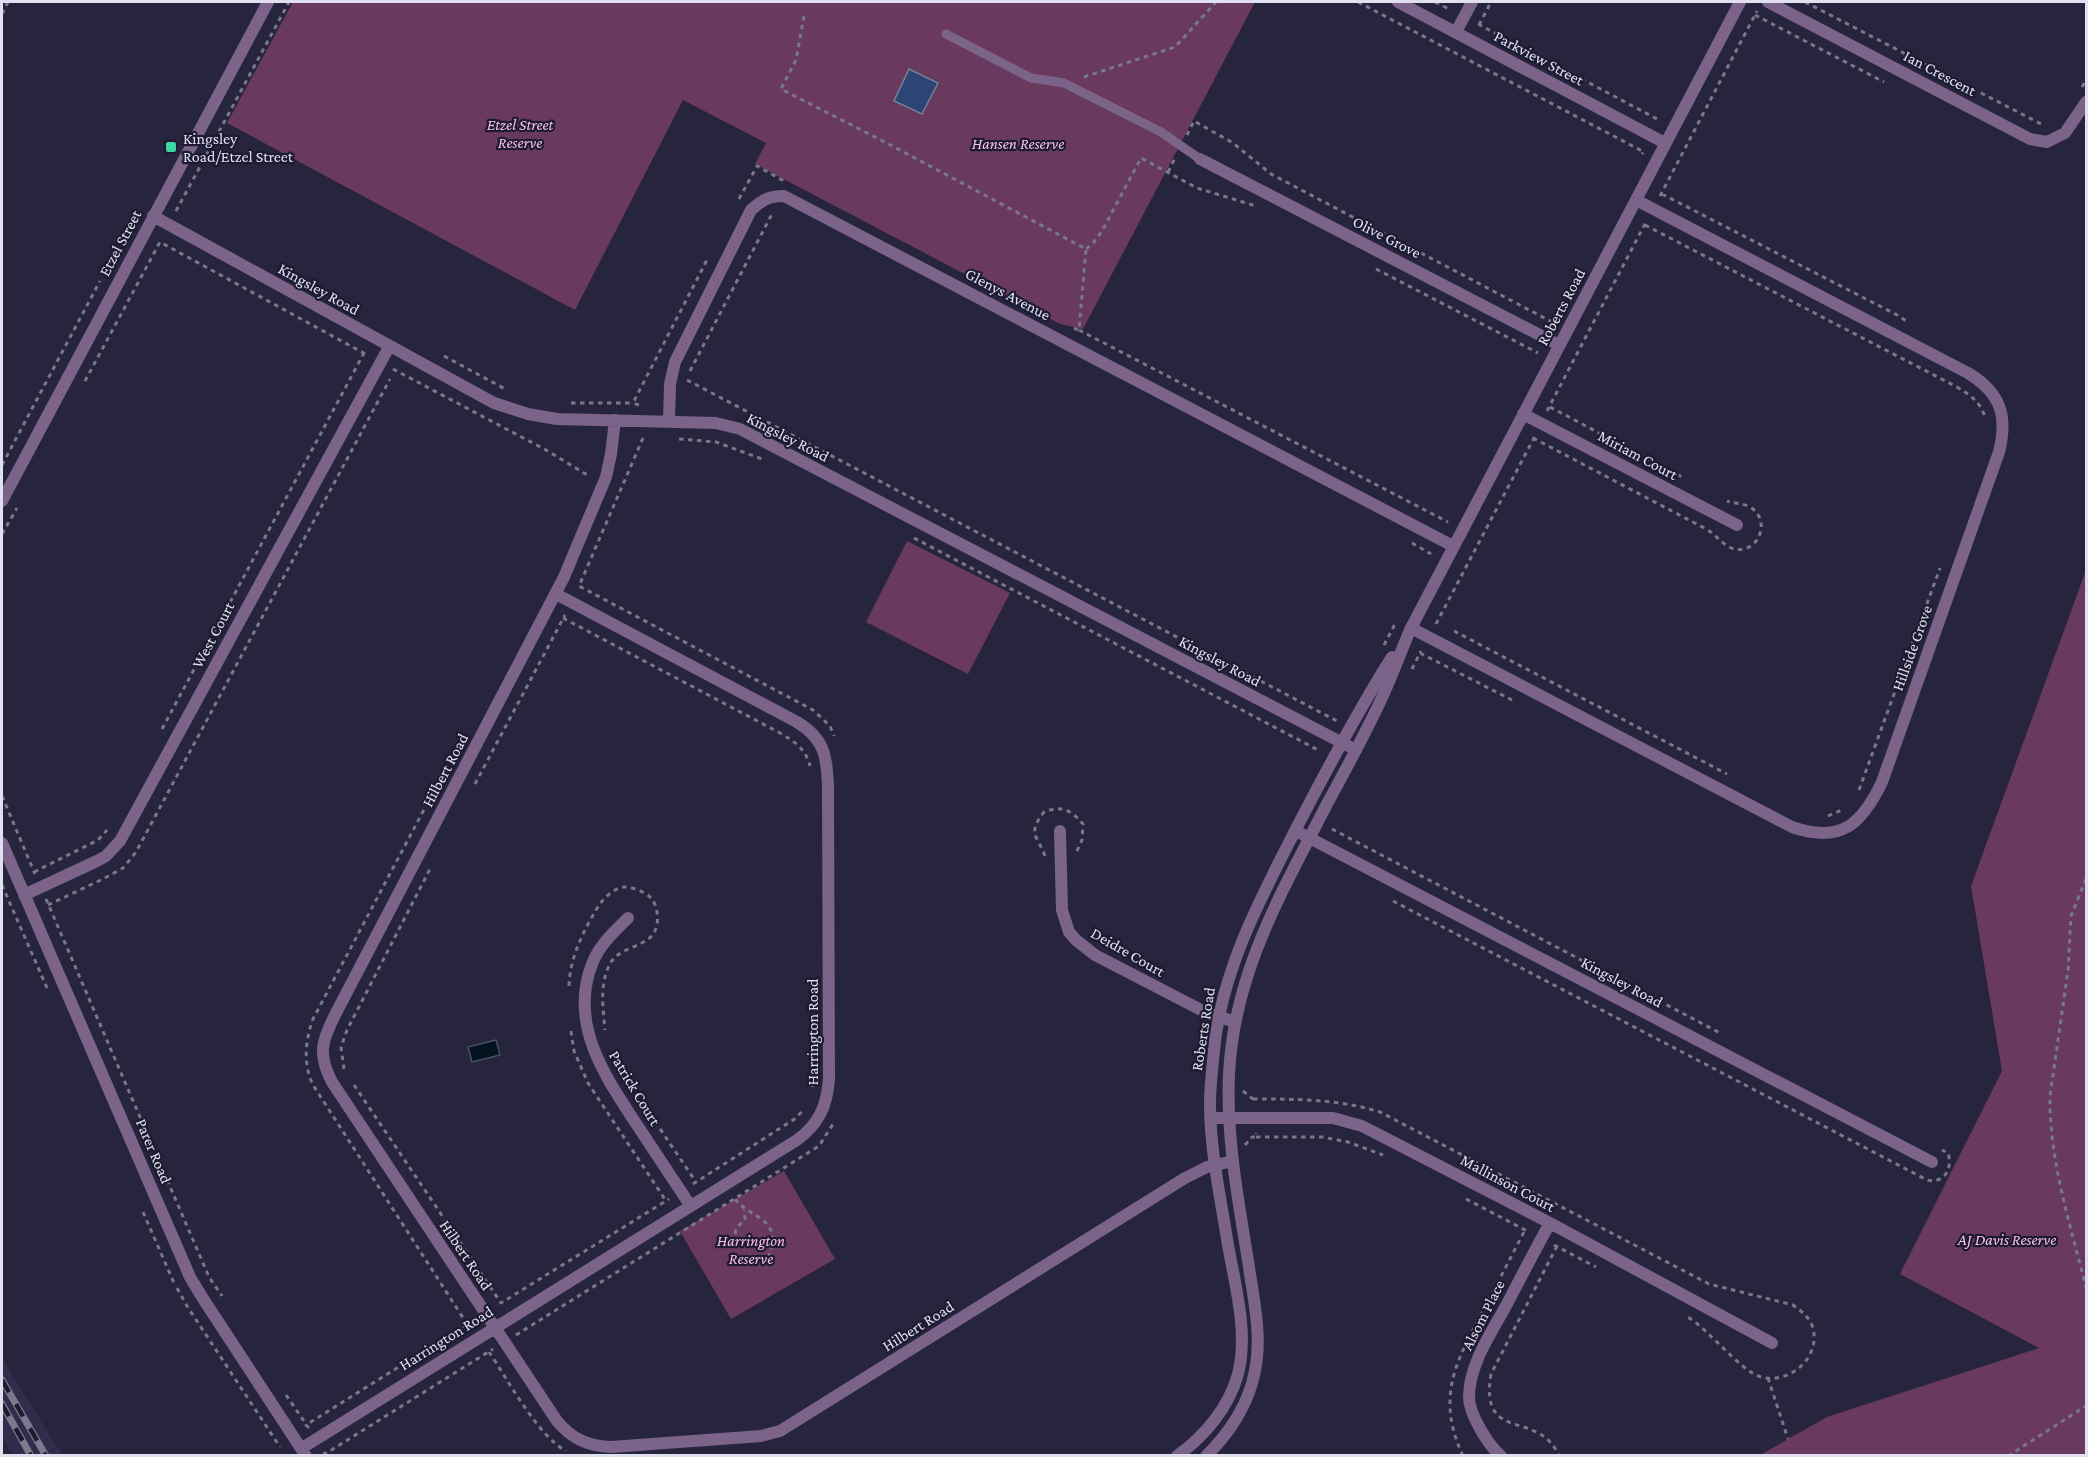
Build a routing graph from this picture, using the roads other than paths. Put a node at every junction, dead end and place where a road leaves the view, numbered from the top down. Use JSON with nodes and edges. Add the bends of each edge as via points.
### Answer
{"nodes":[{"id":1,"x":268,"y":2,"type":"edge"},
{"id":2,"x":1398,"y":2,"type":"edge"},
{"id":3,"x":1472,"y":2,"type":"edge"},
{"id":4,"x":1740,"y":2,"type":"edge"},
{"id":5,"x":1763,"y":5,"type":"edge"},
{"id":6,"x":1456,"y":32,"type":"junction"},
{"id":7,"x":945,"y":34,"type":"dead end"},
{"id":8,"x":2086,"y":102,"type":"edge"},
{"id":9,"x":1665,"y":144,"type":"junction"},
{"id":10,"x":1200,"y":159,"type":"joint"},
{"id":11,"x":1636,"y":200,"type":"junction"},
{"id":12,"x":153,"y":216,"type":"junction"},
{"id":13,"x":1559,"y":345,"type":"junction"},
{"id":14,"x":389,"y":347,"type":"junction"},
{"id":15,"x":1523,"y":414,"type":"junction"},
{"id":16,"x":615,"y":420,"type":"junction"},
{"id":17,"x":669,"y":422,"type":"junction"},
{"id":18,"x":2,"y":501,"type":"edge"},
{"id":19,"x":1737,"y":525,"type":"dead end"},
{"id":20,"x":1453,"y":546,"type":"junction"},
{"id":21,"x":556,"y":594,"type":"junction"},
{"id":22,"x":1411,"y":628,"type":"junction"},
{"id":23,"x":1338,"y":741,"type":"junction"},
{"id":24,"x":1356,"y":750,"type":"junction"},
{"id":25,"x":1060,"y":831,"type":"dead end"},
{"id":26,"x":1296,"y":831,"type":"junction"},
{"id":27,"x":1314,"y":840,"type":"junction"},
{"id":28,"x":2,"y":843,"type":"edge"},
{"id":29,"x":24,"y":895,"type":"junction"},
{"id":30,"x":628,"y":918,"type":"dead end"},
{"id":31,"x":1218,"y":1017,"type":"junction"},
{"id":32,"x":1235,"y":1022,"type":"junction"},
{"id":33,"x":1211,"y":1118,"type":"junction"},
{"id":34,"x":1230,"y":1119,"type":"junction"},
{"id":35,"x":1236,"y":1156,"type":"junction"},
{"id":36,"x":1932,"y":1162,"type":"dead end"},
{"id":37,"x":1215,"y":1164,"type":"junction"},
{"id":38,"x":690,"y":1205,"type":"junction"},
{"id":39,"x":1550,"y":1223,"type":"junction"},
{"id":40,"x":494,"y":1328,"type":"junction"},
{"id":41,"x":1772,"y":1343,"type":"dead end"},
{"id":42,"x":304,"y":1452,"type":"edge"},
{"id":43,"x":1177,"y":1455,"type":"edge"},
{"id":44,"x":1206,"y":1455,"type":"edge"},
{"id":45,"x":1501,"y":1455,"type":"edge"}],
"edges":[{"from":1,"to":12,"type":"street","name":"Etzel Street"},
{"from":2,"to":6,"type":"street","name":"Parkview Street"},
{"from":3,"to":6,"type":"street"},
{"from":4,"to":9,"type":"street","name":"Roberts Road"},
{"from":5,"to":8,"type":"street","name":"Ian Crescent","via":[[2031,139],[2047,142],[2065,133]]},
{"from":6,"to":9,"type":"street","name":"Parkview Street"},
{"from":7,"to":10,"type":"lane","via":[[1032,78],[1064,83],[1161,132]]},
{"from":9,"to":11,"type":"street","name":"Roberts Road"},
{"from":10,"to":13,"type":"street","name":"Olive Grove"},
{"from":11,"to":13,"type":"street","name":"Roberts Road"},
{"from":11,"to":22,"type":"street","name":"Hillside Grove","via":[[1968,373],[1985,385],[2000,406],[2004,429],[1999,452],[1871,806],[1855,822],[1836,831],[1812,833],[1792,828]]},
{"from":12,"to":14,"type":"street","name":"Kingsley Road"},
{"from":12,"to":18,"type":"street","name":"Etzel Street"},
{"from":13,"to":15,"type":"street","name":"Roberts Road"},
{"from":14,"to":16,"type":"street","name":"Kingsley Road","via":[[511,409],[557,419]]},
{"from":14,"to":29,"type":"street","name":"West Court","via":[[120,841],[106,856]]},
{"from":15,"to":19,"type":"street","name":"Miriam Court"},
{"from":15,"to":20,"type":"street","name":"Roberts Road"},
{"from":16,"to":17,"type":"street","name":"Kingsley Road"},
{"from":16,"to":21,"type":"street","name":"Hilbert Road","via":[[606,477]]},
{"from":17,"to":20,"type":"street","name":"Glenys Avenue","via":[[675,362],[751,210],[771,196],[784,196]]},
{"from":17,"to":23,"type":"street","name":"Kingsley Road","via":[[716,423],[740,429]]},
{"from":20,"to":22,"type":"street","name":"Roberts Road"},
{"from":21,"to":38,"type":"street","name":"Harrington Road","via":[[804,727],[821,744],[827,762],[826,1102],[816,1124],[807,1132]]},
{"from":21,"to":40,"type":"street","name":"Hilbert Road","via":[[323,1041],[324,1060],[332,1082]]},
{"from":22,"to":23,"type":"street","name":"Roberts Road"},
{"from":22,"to":24,"type":"street","name":"Roberts Road"},
{"from":23,"to":24,"type":"street","name":"Kingsley Road"},
{"from":23,"to":26,"type":"street","name":"Roberts Road"},
{"from":24,"to":27,"type":"street","name":"Roberts Road"},
{"from":25,"to":31,"type":"street","name":"Deidre Court","via":[[1062,910],[1069,932],[1095,956]]},
{"from":26,"to":27,"type":"street","name":"Kingsley Road"},
{"from":26,"to":31,"type":"street","name":"Roberts Road","via":[[1239,946]]},
{"from":27,"to":32,"type":"street","name":"Roberts Road","via":[[1283,888],[1255,951]]},
{"from":27,"to":36,"type":"street","name":"Kingsley Road"},
{"from":28,"to":29,"type":"street","name":"Parer Road"},
{"from":29,"to":42,"type":"street","name":"Parer Road","via":[[190,1277]]},
{"from":30,"to":38,"type":"street","name":"Patrick Court","via":[[603,943],[592,964],[585,989],[591,1046],[605,1077]]},
{"from":31,"to":32,"type":"street","name":"Deidre Court"},
{"from":31,"to":33,"type":"street","name":"Roberts Road"},
{"from":32,"to":34,"type":"street","name":"Roberts Road","via":[[1229,1075]]},
{"from":33,"to":34,"type":"street","name":"Mallinson Court"},
{"from":33,"to":37,"type":"street","name":"Roberts Road"},
{"from":34,"to":35,"type":"street","name":"Roberts Road"},
{"from":34,"to":39,"type":"street","name":"Mallinson Court","via":[[1333,1118],[1362,1126]]},
{"from":35,"to":37,"type":"street","name":"Hilbert Road"},
{"from":35,"to":44,"type":"street","name":"Roberts Road","via":[[1257,1323],[1257,1359],[1246,1400],[1225,1435]]},
{"from":37,"to":40,"type":"street","name":"Hilbert Road","via":[[773,1434],[611,1447],[590,1445],[573,1437],[557,1421]]},
{"from":37,"to":43,"type":"street","name":"Roberts Road","via":[[1242,1351],[1238,1374],[1220,1412],[1204,1433]]},
{"from":38,"to":40,"type":"street","name":"Harrington Road"},
{"from":39,"to":41,"type":"street","name":"Mallinson Court"},
{"from":39,"to":45,"type":"street","name":"Alsom Place","via":[[1483,1349],[1473,1376],[1469,1398],[1477,1423]]},
{"from":40,"to":42,"type":"street","name":"Harrington Road","via":[[316,1439]]}]}
